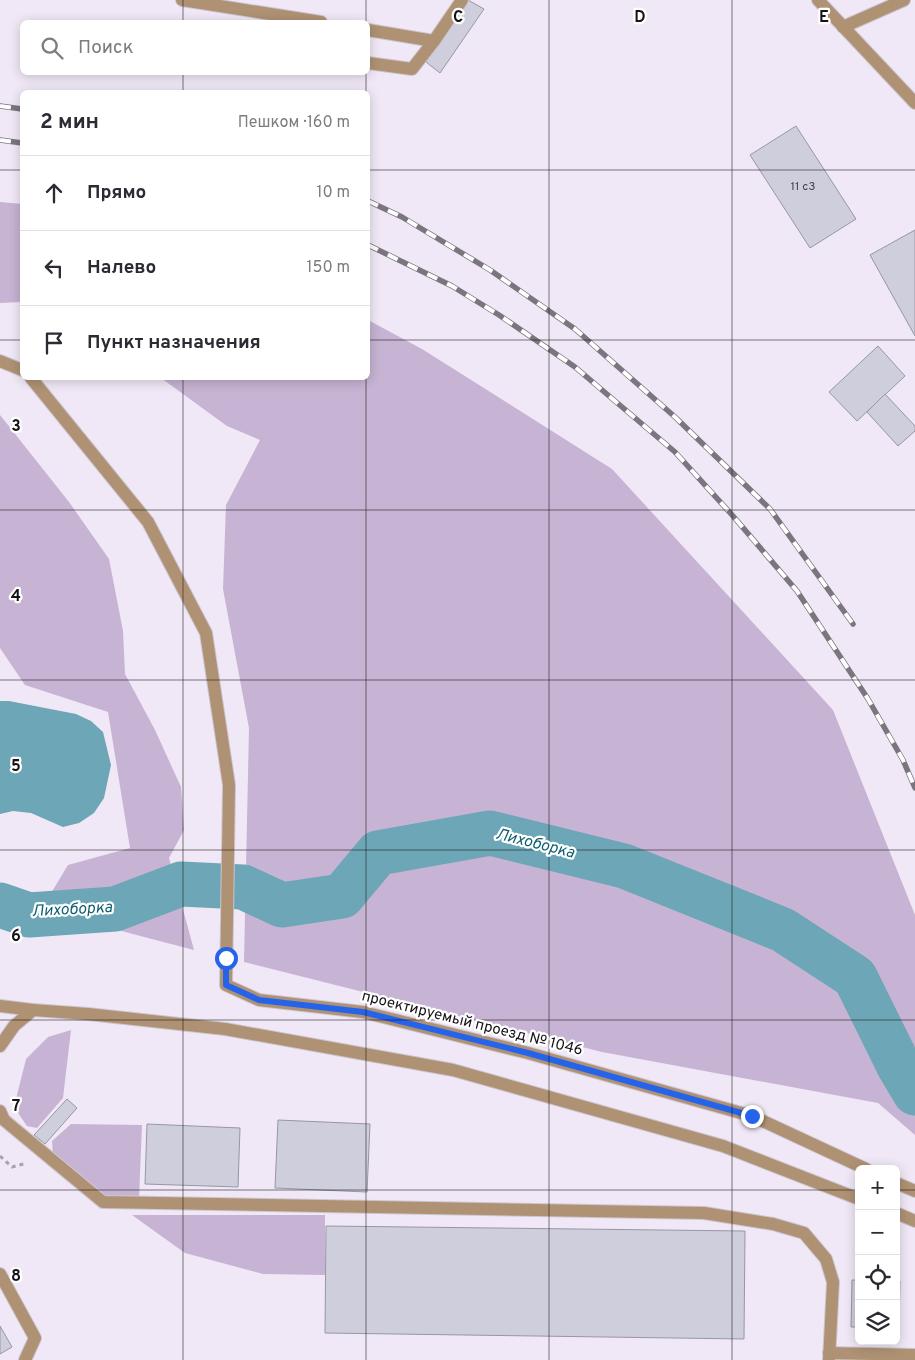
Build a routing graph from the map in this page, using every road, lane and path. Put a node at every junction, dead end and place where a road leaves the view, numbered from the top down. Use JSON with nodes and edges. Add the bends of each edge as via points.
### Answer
{"nodes":[{"id":1,"x":182,"y":0,"type":"edge"},
{"id":2,"x":462,"y":0,"type":"edge"},
{"id":3,"x":818,"y":0,"type":"edge"},
{"id":4,"x":904,"y":0,"type":"edge"},
{"id":5,"x":308,"y":20,"type":"edge"},
{"id":6,"x":843,"y":28,"type":"junction"},
{"id":7,"x":370,"y":30,"type":"edge"},
{"id":8,"x":434,"y":41,"type":"junction"},
{"id":9,"x":370,"y":63,"type":"edge"},
{"id":10,"x":915,"y":103,"type":"edge"},
{"id":11,"x":0,"y":360,"type":"edge"},
{"id":12,"x":20,"y":369,"type":"edge"},
{"id":13,"x":33,"y":380,"type":"edge"},
{"id":14,"x":0,"y":1006,"type":"edge"},
{"id":15,"x":33,"y":1010,"type":"junction"},
{"id":16,"x":0,"y":1046,"type":"edge"},
{"id":17,"x":0,"y":1111,"type":"edge"},
{"id":18,"x":857,"y":1165,"type":"edge"},
{"id":19,"x":900,"y":1185,"type":"edge"},
{"id":20,"x":915,"y":1191,"type":"edge"},
{"id":21,"x":855,"y":1197,"type":"edge"},
{"id":22,"x":900,"y":1215,"type":"edge"},
{"id":23,"x":915,"y":1221,"type":"edge"},
{"id":24,"x":0,"y":1274,"type":"edge"},
{"id":25,"x":915,"y":1355,"type":"edge"},
{"id":26,"x":829,"y":1357,"type":"edge"},
{"id":27,"x":25,"y":1360,"type":"edge"}],
"edges":[{"from":1,"to":5,"type":"street"},
{"from":2,"to":8,"type":"street"},
{"from":3,"to":6,"type":"street"},
{"from":4,"to":6,"type":"street"},
{"from":6,"to":10,"type":"street"},
{"from":7,"to":8,"type":"street"},
{"from":8,"to":9,"type":"street","via":[[412,69]]},
{"from":11,"to":12,"type":"street"},
{"from":13,"to":18,"type":"street","name":"проектируемый проезд № 1046","via":[[148,522],[206,633],[229,785],[226,985],[259,1000],[363,1012],[528,1053],[752,1116]]},
{"from":14,"to":15,"type":"street"},
{"from":15,"to":16,"type":"street","via":[[14,1026]]},
{"from":15,"to":21,"type":"street","via":[[225,1029],[453,1070],[723,1146]]},
{"from":17,"to":26,"type":"street","via":[[4,1120],[103,1202],[704,1213],[773,1224],[804,1233],[826,1259],[833,1282]]},
{"from":19,"to":20,"type":"street"},
{"from":22,"to":23,"type":"street"},
{"from":24,"to":27,"type":"street","via":[[35,1338]]},
{"from":25,"to":26,"type":"street"}]}
